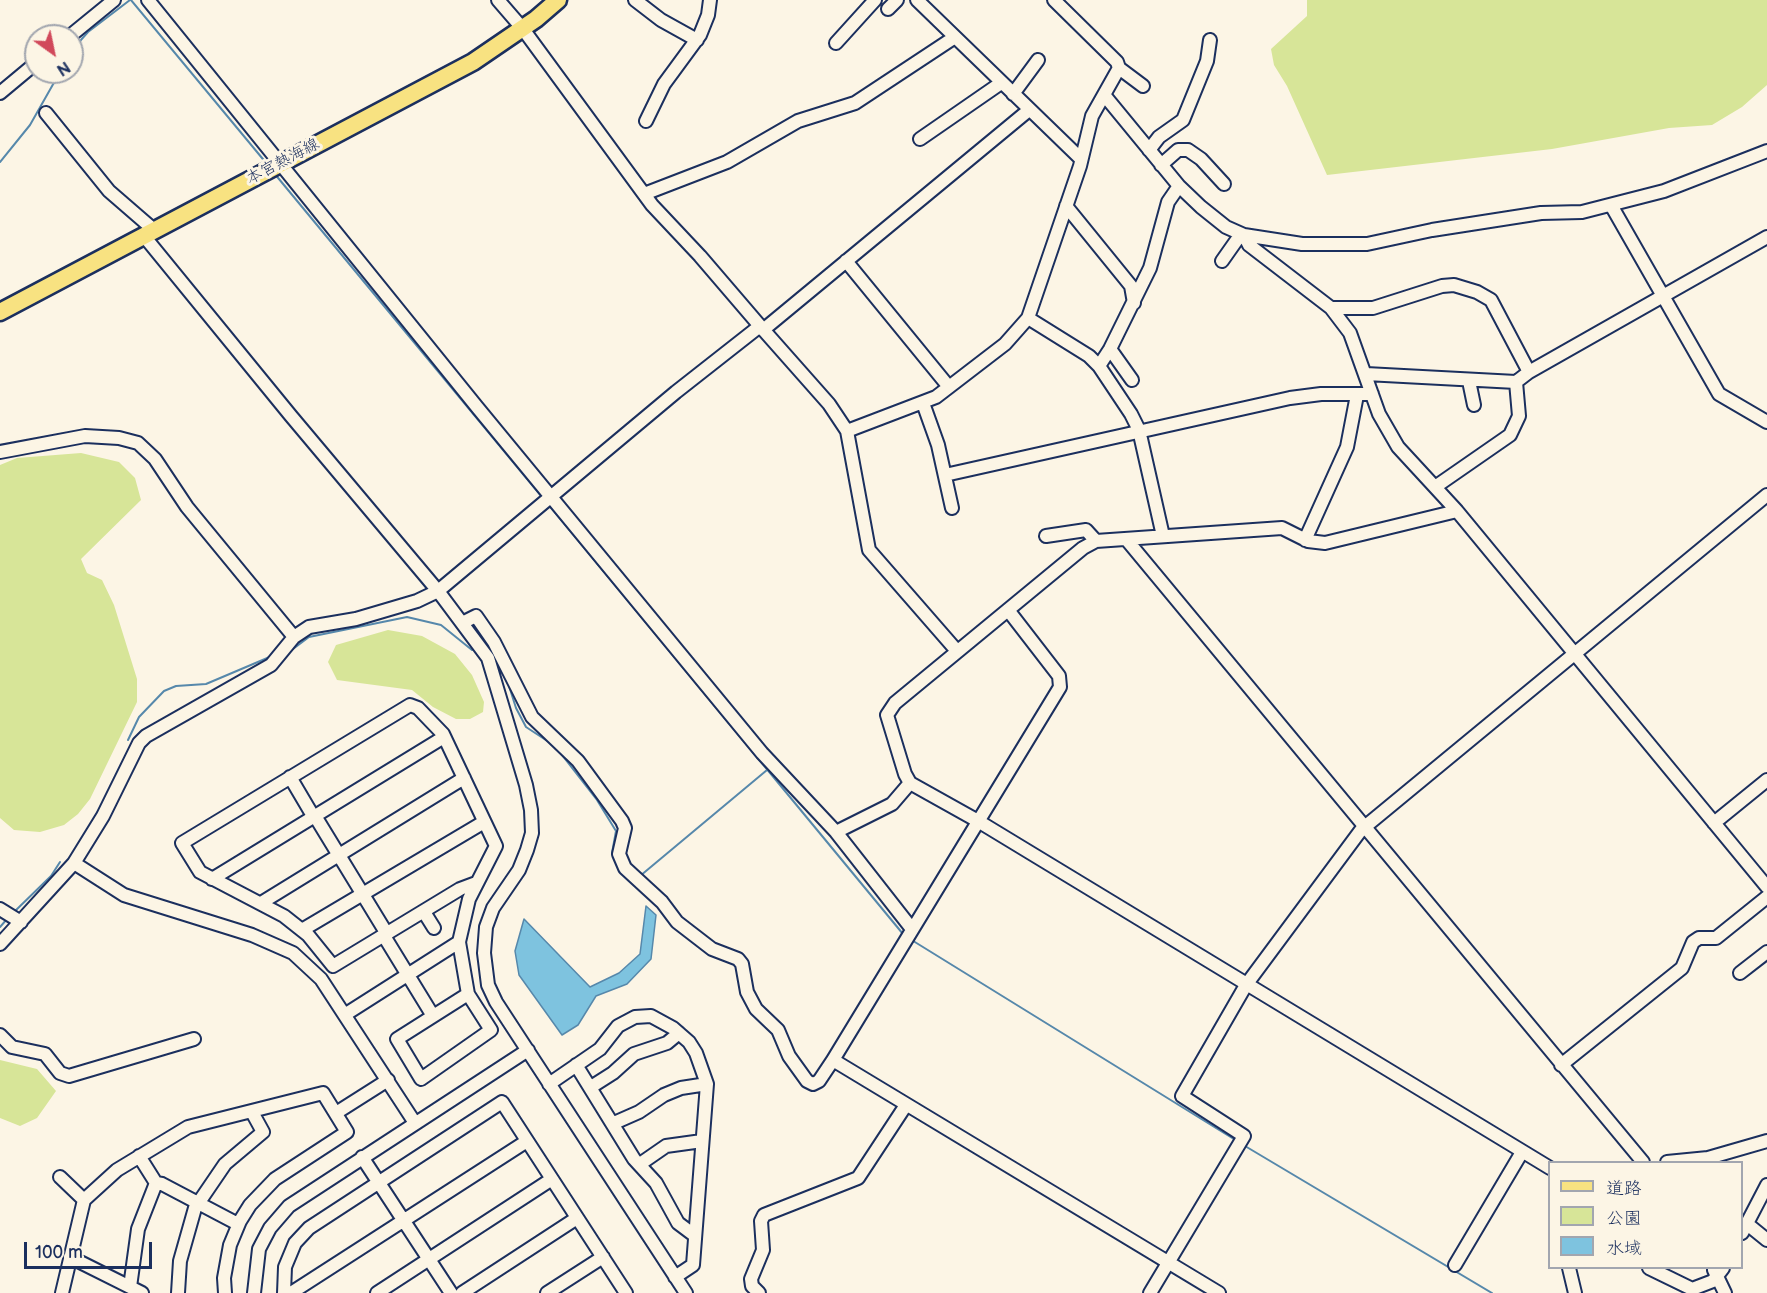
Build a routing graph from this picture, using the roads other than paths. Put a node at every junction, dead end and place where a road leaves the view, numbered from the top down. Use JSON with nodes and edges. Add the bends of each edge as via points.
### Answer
{"nodes":[{"id":1,"x":114,"y":0,"type":"edge"},
{"id":2,"x":148,"y":0,"type":"edge"},
{"id":3,"x":498,"y":0,"type":"edge"},
{"id":4,"x":558,"y":0,"type":"edge"},
{"id":5,"x":635,"y":0,"type":"edge"},
{"id":6,"x":710,"y":0,"type":"edge"},
{"id":7,"x":874,"y":0,"type":"edge"},
{"id":8,"x":917,"y":0,"type":"edge"},
{"id":9,"x":1054,"y":0,"type":"edge"},
{"id":10,"x":84,"y":25,"type":"edge"},
{"id":11,"x":523,"y":29,"type":"junction"},
{"id":12,"x":955,"y":37,"type":"junction"},
{"id":13,"x":697,"y":40,"type":"junction"},
{"id":14,"x":1210,"y":40,"type":"dead end"},
{"id":15,"x":836,"y":43,"type":"dead end"},
{"id":16,"x":1038,"y":60,"type":"dead end"},
{"id":17,"x":1119,"y":68,"type":"junction"},
{"id":18,"x":24,"y":73,"type":"edge"},
{"id":19,"x":1001,"y":83,"type":"junction"},
{"id":20,"x":1143,"y":86,"type":"dead end"},
{"id":21,"x":0,"y":93,"type":"edge"},
{"id":22,"x":1013,"y":94,"type":"junction"},
{"id":23,"x":1105,"y":96,"type":"junction"},
{"id":24,"x":1029,"y":110,"type":"junction"},
{"id":25,"x":46,"y":113,"type":"dead end"},
{"id":26,"x":646,"y":121,"type":"dead end"},
{"id":27,"x":920,"y":139,"type":"dead end"},
{"id":28,"x":1149,"y":150,"type":"junction"},
{"id":29,"x":1767,"y":151,"type":"edge"},
{"id":30,"x":1081,"y":159,"type":"junction"},
{"id":31,"x":280,"y":163,"type":"junction"},
{"id":32,"x":1161,"y":165,"type":"junction"},
{"id":33,"x":1224,"y":184,"type":"dead end"},
{"id":34,"x":1179,"y":186,"type":"junction"},
{"id":35,"x":644,"y":194,"type":"junction"},
{"id":36,"x":1066,"y":206,"type":"junction"},
{"id":37,"x":1611,"y":206,"type":"junction"},
{"id":38,"x":149,"y":233,"type":"junction"},
{"id":39,"x":1243,"y":235,"type":"junction"},
{"id":40,"x":1767,"y":237,"type":"edge"},
{"id":41,"x":846,"y":261,"type":"junction"},
{"id":42,"x":1222,"y":261,"type":"dead end"},
{"id":43,"x":1663,"y":296,"type":"junction"},
{"id":44,"x":1134,"y":303,"type":"junction"},
{"id":45,"x":1331,"y":308,"type":"junction"},
{"id":46,"x":0,"y":312,"type":"edge"},
{"id":47,"x":1028,"y":318,"type":"junction"},
{"id":48,"x":761,"y":328,"type":"junction"},
{"id":49,"x":1110,"y":349,"type":"junction"},
{"id":50,"x":1099,"y":366,"type":"junction"},
{"id":51,"x":1529,"y":372,"type":"junction"},
{"id":52,"x":1366,"y":374,"type":"junction"},
{"id":53,"x":1132,"y":380,"type":"dead end"},
{"id":54,"x":1469,"y":381,"type":"junction"},
{"id":55,"x":1516,"y":382,"type":"junction"},
{"id":56,"x":949,"y":387,"type":"junction"},
{"id":57,"x":1372,"y":394,"type":"junction"},
{"id":58,"x":1357,"y":395,"type":"junction"},
{"id":59,"x":923,"y":403,"type":"junction"},
{"id":60,"x":1474,"y":405,"type":"dead end"},
{"id":61,"x":1767,"y":422,"type":"edge"},
{"id":62,"x":1139,"y":430,"type":"junction"},
{"id":63,"x":847,"y":431,"type":"junction"},
{"id":64,"x":0,"y":453,"type":"edge"},
{"id":65,"x":945,"y":475,"type":"junction"},
{"id":66,"x":1435,"y":487,"type":"junction"},
{"id":67,"x":1767,"y":495,"type":"edge"},
{"id":68,"x":552,"y":496,"type":"junction"},
{"id":69,"x":952,"y":508,"type":"dead end"},
{"id":70,"x":1457,"y":511,"type":"junction"},
{"id":71,"x":1163,"y":536,"type":"junction"},
{"id":72,"x":1046,"y":537,"type":"dead end"},
{"id":73,"x":1126,"y":539,"type":"junction"},
{"id":74,"x":1305,"y":540,"type":"junction"},
{"id":75,"x":1096,"y":541,"type":"junction"},
{"id":76,"x":438,"y":591,"type":"junction"},
{"id":77,"x":1008,"y":610,"type":"junction"},
{"id":78,"x":462,"y":623,"type":"junction"},
{"id":79,"x":294,"y":637,"type":"junction"},
{"id":80,"x":957,"y":651,"type":"junction"},
{"id":81,"x":1576,"y":654,"type":"junction"},
{"id":82,"x":444,"y":737,"type":"junction"},
{"id":83,"x":290,"y":777,"type":"junction"},
{"id":84,"x":464,"y":778,"type":"junction"},
{"id":85,"x":1767,"y":780,"type":"edge"},
{"id":86,"x":910,"y":783,"type":"junction"},
{"id":87,"x":314,"y":816,"type":"junction"},
{"id":88,"x":978,"y":821,"type":"junction"},
{"id":89,"x":484,"y":822,"type":"junction"},
{"id":90,"x":1714,"y":823,"type":"junction"},
{"id":91,"x":1367,"y":827,"type":"junction"},
{"id":92,"x":836,"y":832,"type":"junction"},
{"id":93,"x":339,"y":855,"type":"junction"},
{"id":94,"x":74,"y":863,"type":"junction"},
{"id":95,"x":212,"y":879,"type":"junction"},
{"id":96,"x":476,"y":883,"type":"junction"},
{"id":97,"x":1767,"y":887,"type":"edge"},
{"id":98,"x":363,"y":894,"type":"junction"},
{"id":99,"x":1767,"y":897,"type":"edge"},
{"id":100,"x":261,"y":903,"type":"junction"},
{"id":101,"x":0,"y":909,"type":"edge"},
{"id":102,"x":424,"y":912,"type":"junction"},
{"id":103,"x":21,"y":922,"type":"junction"},
{"id":104,"x":434,"y":928,"type":"dead end"},
{"id":105,"x":302,"y":930,"type":"junction"},
{"id":106,"x":386,"y":935,"type":"junction"},
{"id":107,"x":909,"y":935,"type":"junction"},
{"id":108,"x":459,"y":942,"type":"junction"},
{"id":109,"x":0,"y":944,"type":"edge"},
{"id":110,"x":1767,"y":952,"type":"edge"},
{"id":111,"x":1740,"y":973,"type":"dead end"},
{"id":112,"x":409,"y":975,"type":"junction"},
{"id":113,"x":1246,"y":985,"type":"junction"},
{"id":114,"x":468,"y":994,"type":"junction"},
{"id":115,"x":346,"y":1014,"type":"junction"},
{"id":116,"x":433,"y":1016,"type":"junction"},
{"id":117,"x":680,"y":1033,"type":"junction"},
{"id":118,"x":0,"y":1035,"type":"edge"},
{"id":119,"x":194,"y":1040,"type":"dead end"},
{"id":120,"x":528,"y":1050,"type":"junction"},
{"id":121,"x":833,"y":1060,"type":"junction"},
{"id":122,"x":576,"y":1065,"type":"junction"},
{"id":123,"x":1562,"y":1065,"type":"junction"},
{"id":124,"x":388,"y":1080,"type":"junction"},
{"id":125,"x":549,"y":1084,"type":"junction"},
{"id":126,"x":707,"y":1084,"type":"junction"},
{"id":127,"x":591,"y":1087,"type":"junction"},
{"id":128,"x":906,"y":1105,"type":"junction"},
{"id":129,"x":252,"y":1113,"type":"junction"},
{"id":130,"x":336,"y":1113,"type":"junction"},
{"id":131,"x":415,"y":1123,"type":"junction"},
{"id":132,"x":614,"y":1123,"type":"junction"},
{"id":133,"x":527,"y":1141,"type":"junction"},
{"id":134,"x":702,"y":1141,"type":"junction"},
{"id":135,"x":1767,"y":1141,"type":"edge"},
{"id":136,"x":1522,"y":1152,"type":"junction"},
{"id":137,"x":139,"y":1156,"type":"junction"},
{"id":138,"x":362,"y":1157,"type":"junction"},
{"id":139,"x":1642,"y":1161,"type":"edge"},
{"id":140,"x":1677,"y":1161,"type":"edge"},
{"id":141,"x":640,"y":1164,"type":"junction"},
{"id":142,"x":1548,"y":1167,"type":"edge"},
{"id":143,"x":60,"y":1177,"type":"dead end"},
{"id":144,"x":552,"y":1179,"type":"junction"},
{"id":145,"x":156,"y":1183,"type":"junction"},
{"id":146,"x":377,"y":1183,"type":"junction"},
{"id":147,"x":1767,"y":1185,"type":"edge"},
{"id":148,"x":84,"y":1200,"type":"junction"},
{"id":149,"x":198,"y":1203,"type":"junction"},
{"id":150,"x":1743,"y":1204,"type":"edge"},
{"id":151,"x":1756,"y":1205,"type":"junction"},
{"id":152,"x":577,"y":1218,"type":"junction"},
{"id":153,"x":403,"y":1221,"type":"junction"},
{"id":154,"x":238,"y":1224,"type":"junction"},
{"id":155,"x":1744,"y":1228,"type":"edge"},
{"id":156,"x":694,"y":1235,"type":"junction"},
{"id":157,"x":1767,"y":1240,"type":"edge"},
{"id":158,"x":70,"y":1257,"type":"junction"},
{"id":159,"x":603,"y":1257,"type":"junction"},
{"id":160,"x":429,"y":1259,"type":"junction"},
{"id":161,"x":1168,"y":1262,"type":"junction"},
{"id":162,"x":1455,"y":1265,"type":"dead end"},
{"id":163,"x":1569,"y":1269,"type":"edge"},
{"id":164,"x":1651,"y":1269,"type":"edge"},
{"id":165,"x":1718,"y":1270,"type":"edge"},
{"id":166,"x":675,"y":1277,"type":"junction"},
{"id":167,"x":130,"y":1287,"type":"junction"},
{"id":168,"x":62,"y":1293,"type":"edge"},
{"id":169,"x":142,"y":1293,"type":"edge"},
{"id":170,"x":178,"y":1293,"type":"edge"},
{"id":171,"x":225,"y":1293,"type":"edge"},
{"id":172,"x":254,"y":1293,"type":"edge"},
{"id":173,"x":284,"y":1293,"type":"edge"},
{"id":174,"x":291,"y":1293,"type":"edge"},
{"id":175,"x":377,"y":1293,"type":"edge"},
{"id":176,"x":451,"y":1293,"type":"edge"},
{"id":177,"x":462,"y":1293,"type":"edge"},
{"id":178,"x":547,"y":1293,"type":"edge"},
{"id":179,"x":626,"y":1293,"type":"edge"},
{"id":180,"x":686,"y":1293,"type":"edge"},
{"id":181,"x":759,"y":1293,"type":"edge"},
{"id":182,"x":1150,"y":1293,"type":"edge"},
{"id":183,"x":1219,"y":1293,"type":"edge"},
{"id":184,"x":1575,"y":1293,"type":"edge"},
{"id":185,"x":1725,"y":1293,"type":"edge"}],
"edges":[{"from":1,"to":10,"type":"street"},
{"from":2,"to":31,"type":"street"},
{"from":3,"to":11,"type":"street"},
{"from":4,"to":11,"type":"main road","name":"本宮熱海線"},
{"from":5,"to":13,"type":"street"},
{"from":6,"to":13,"type":"street","via":[[705,27]]},
{"from":7,"to":15,"type":"street"},
{"from":8,"to":12,"type":"street"},
{"from":9,"to":17,"type":"street"},
{"from":11,"to":31,"type":"main road","name":"本宮熱海線","via":[[453,73]]},
{"from":11,"to":35,"type":"street"},
{"from":12,"to":19,"type":"street"},
{"from":12,"to":35,"type":"street","via":[[855,103],[798,121],[727,162]]},
{"from":13,"to":26,"type":"street","via":[[664,84]]},
{"from":14,"to":28,"type":"street","via":[[1207,61],[1183,120]]},
{"from":16,"to":22,"type":"street"},
{"from":17,"to":20,"type":"street"},
{"from":17,"to":23,"type":"street"},
{"from":18,"to":21,"type":"street"},
{"from":19,"to":22,"type":"street"},
{"from":19,"to":27,"type":"street"},
{"from":22,"to":24,"type":"street"},
{"from":23,"to":28,"type":"street"},
{"from":23,"to":30,"type":"street","via":[[1092,116]]},
{"from":24,"to":30,"type":"street"},
{"from":24,"to":41,"type":"street"},
{"from":25,"to":38,"type":"street"},
{"from":28,"to":32,"type":"street"},
{"from":29,"to":37,"type":"street","via":[[1664,191]]},
{"from":30,"to":36,"type":"street"},
{"from":31,"to":38,"type":"main road","name":"本宮熱海線"},
{"from":31,"to":68,"type":"street"},
{"from":32,"to":33,"type":"street","via":[[1172,153],[1188,150]]},
{"from":32,"to":34,"type":"street"},
{"from":34,"to":39,"type":"street","via":[[1226,227]]},
{"from":34,"to":44,"type":"street","via":[[1168,202],[1150,268]]},
{"from":35,"to":48,"type":"street"},
{"from":36,"to":44,"type":"street","via":[[1131,286]]},
{"from":36,"to":47,"type":"street"},
{"from":37,"to":39,"type":"street","via":[[1490,220],[1367,244],[1302,244]]},
{"from":37,"to":43,"type":"street"},
{"from":38,"to":46,"type":"main road","name":"本宮熱海線"},
{"from":38,"to":76,"type":"street","via":[[291,416]]},
{"from":39,"to":42,"type":"street"},
{"from":39,"to":45,"type":"street","via":[[1249,245]]},
{"from":40,"to":43,"type":"street"},
{"from":41,"to":48,"type":"street"},
{"from":41,"to":56,"type":"street"},
{"from":43,"to":51,"type":"street"},
{"from":43,"to":61,"type":"street","via":[[1719,394]]},
{"from":44,"to":49,"type":"street"},
{"from":45,"to":51,"type":"street","via":[[1373,308],[1442,286],[1454,285],[1477,292],[1491,300]]},
{"from":45,"to":52,"type":"street","via":[[1350,333]]},
{"from":47,"to":50,"type":"street"},
{"from":47,"to":56,"type":"street","via":[[1005,344]]},
{"from":48,"to":63,"type":"street","via":[[829,404]]},
{"from":48,"to":68,"type":"street"},
{"from":49,"to":50,"type":"street"},
{"from":49,"to":53,"type":"street"},
{"from":50,"to":62,"type":"street"},
{"from":51,"to":55,"type":"street"},
{"from":52,"to":54,"type":"street"},
{"from":52,"to":57,"type":"street"},
{"from":54,"to":55,"type":"street"},
{"from":54,"to":60,"type":"street"},
{"from":55,"to":66,"type":"street","via":[[1519,416],[1510,435]]},
{"from":56,"to":59,"type":"street"},
{"from":57,"to":58,"type":"street"},
{"from":57,"to":66,"type":"street","via":[[1391,437],[1409,462]]},
{"from":58,"to":62,"type":"street","via":[[1290,398]]},
{"from":58,"to":74,"type":"street","via":[[1349,441]]},
{"from":59,"to":63,"type":"street"},
{"from":59,"to":65,"type":"street"},
{"from":62,"to":65,"type":"street"},
{"from":62,"to":71,"type":"street"},
{"from":63,"to":80,"type":"street","via":[[869,550]]},
{"from":64,"to":79,"type":"street","via":[[85,436],[138,443],[155,459],[187,507]]},
{"from":65,"to":69,"type":"street"},
{"from":66,"to":70,"type":"street"},
{"from":67,"to":81,"type":"street"},
{"from":68,"to":76,"type":"street"},
{"from":68,"to":92,"type":"street","via":[[762,753]]},
{"from":70,"to":74,"type":"street","via":[[1341,541]]},
{"from":70,"to":81,"type":"street"},
{"from":71,"to":73,"type":"street"},
{"from":71,"to":74,"type":"street","via":[[1282,528]]},
{"from":72,"to":75,"type":"street","via":[[1086,530]]},
{"from":73,"to":75,"type":"street"},
{"from":73,"to":91,"type":"street"},
{"from":75,"to":77,"type":"street"},
{"from":76,"to":78,"type":"street"},
{"from":76,"to":79,"type":"street","via":[[417,602],[309,627]]},
{"from":77,"to":80,"type":"street"},
{"from":77,"to":88,"type":"street","via":[[1062,682]]},
{"from":78,"to":120,"type":"street","via":[[488,658],[496,677],[531,810],[529,845],[519,870],[493,908],[484,953],[485,974],[492,994]]},
{"from":78,"to":121,"type":"street","via":[[476,616],[494,642],[532,717],[578,761],[611,805],[624,825],[619,854],[630,874],[662,902],[677,922],[712,949],[738,959],[756,1009],[778,1030],[789,1056],[807,1081],[816,1084]]},
{"from":79,"to":94,"type":"street","via":[[271,665],[159,726],[139,743],[103,816]]},
{"from":80,"to":86,"type":"street","via":[[887,715]]},
{"from":81,"to":90,"type":"street"},
{"from":81,"to":91,"type":"street"},
{"from":82,"to":83,"type":"street","via":[[431,718],[410,705]]},
{"from":82,"to":84,"type":"street"},
{"from":82,"to":87,"type":"street"},
{"from":83,"to":87,"type":"street"},
{"from":83,"to":95,"type":"street","via":[[182,843],[200,872]]},
{"from":84,"to":89,"type":"street"},
{"from":84,"to":93,"type":"street"},
{"from":85,"to":90,"type":"street"},
{"from":86,"to":88,"type":"street"},
{"from":86,"to":92,"type":"street","via":[[892,804]]},
{"from":87,"to":93,"type":"street"},
{"from":87,"to":95,"type":"street"},
{"from":88,"to":107,"type":"street"},
{"from":88,"to":113,"type":"street"},
{"from":89,"to":96,"type":"street","via":[[496,846]]},
{"from":89,"to":98,"type":"street"},
{"from":90,"to":97,"type":"street"},
{"from":91,"to":113,"type":"street"},
{"from":91,"to":123,"type":"street"},
{"from":92,"to":107,"type":"street"},
{"from":93,"to":98,"type":"street"},
{"from":93,"to":100,"type":"street"},
{"from":94,"to":103,"type":"street"},
{"from":94,"to":115,"type":"street","via":[[124,895],[252,934],[293,952],[321,979]]},
{"from":95,"to":100,"type":"street"},
{"from":96,"to":102,"type":"street"},
{"from":96,"to":108,"type":"street"},
{"from":98,"to":105,"type":"street"},
{"from":98,"to":106,"type":"street"},
{"from":99,"to":123,"type":"street","via":[[1716,938],[1693,942],[1682,968]]},
{"from":100,"to":105,"type":"street"},
{"from":101,"to":103,"type":"street"},
{"from":102,"to":104,"type":"street"},
{"from":102,"to":106,"type":"street"},
{"from":103,"to":109,"type":"street"},
{"from":105,"to":106,"type":"street","via":[[333,966]]},
{"from":106,"to":112,"type":"street"},
{"from":107,"to":121,"type":"street"},
{"from":108,"to":112,"type":"street"},
{"from":108,"to":114,"type":"street"},
{"from":110,"to":111,"type":"street"},
{"from":112,"to":115,"type":"street"},
{"from":112,"to":116,"type":"street"},
{"from":113,"to":136,"type":"street"},
{"from":113,"to":161,"type":"street","via":[[1182,1096],[1244,1136]]},
{"from":114,"to":116,"type":"street"},
{"from":114,"to":116,"type":"street","via":[[491,1030],[421,1079],[397,1039]]},
{"from":115,"to":124,"type":"street"},
{"from":117,"to":122,"type":"street","via":[[657,1018],[635,1017],[618,1026],[600,1049]]},
{"from":117,"to":126,"type":"street","via":[[696,1053]]},
{"from":117,"to":127,"type":"street","via":[[667,1043],[634,1054]]},
{"from":118,"to":119,"type":"street","via":[[12,1047],[45,1054],[60,1073],[69,1076]]},
{"from":120,"to":125,"type":"street"},
{"from":120,"to":131,"type":"street"},
{"from":121,"to":128,"type":"street"},
{"from":122,"to":125,"type":"street"},
{"from":122,"to":127,"type":"street"},
{"from":123,"to":139,"type":"street"},
{"from":124,"to":130,"type":"street"},
{"from":124,"to":131,"type":"street"},
{"from":125,"to":166,"type":"street"},
{"from":126,"to":132,"type":"street","via":[[664,1095]]},
{"from":126,"to":134,"type":"street"},
{"from":127,"to":132,"type":"street"},
{"from":128,"to":161,"type":"street"},
{"from":128,"to":181,"type":"street","via":[[858,1178],[764,1215],[763,1250],[751,1279]]},
{"from":129,"to":130,"type":"street","via":[[323,1093]]},
{"from":129,"to":137,"type":"street","via":[[188,1126]]},
{"from":129,"to":149,"type":"street","via":[[263,1132],[225,1164]]},
{"from":130,"to":154,"type":"street","via":[[347,1132],[275,1179]]},
{"from":131,"to":138,"type":"street"},
{"from":132,"to":141,"type":"street"},
{"from":133,"to":144,"type":"street"},
{"from":133,"to":146,"type":"street","via":[[502,1102]]},
{"from":133,"to":153,"type":"street"},
{"from":134,"to":141,"type":"street","via":[[666,1146]]},
{"from":134,"to":156,"type":"street"},
{"from":135,"to":140,"type":"street","via":[[1708,1158]]},
{"from":136,"to":142,"type":"street"},
{"from":136,"to":162,"type":"street"},
{"from":137,"to":145,"type":"street"},
{"from":137,"to":148,"type":"street"},
{"from":138,"to":146,"type":"street"},
{"from":138,"to":172,"type":"street","via":[[298,1199],[276,1219],[258,1253]]},
{"from":141,"to":156,"type":"street","via":[[656,1183],[679,1225]]},
{"from":143,"to":148,"type":"street"},
{"from":144,"to":152,"type":"street"},
{"from":144,"to":160,"type":"street"},
{"from":145,"to":149,"type":"street"},
{"from":145,"to":167,"type":"street","via":[[138,1229]]},
{"from":146,"to":153,"type":"street"},
{"from":146,"to":173,"type":"street","via":[[302,1235],[285,1267]]},
{"from":147,"to":151,"type":"street"},
{"from":148,"to":158,"type":"street"},
{"from":149,"to":154,"type":"street"},
{"from":149,"to":170,"type":"street","via":[[183,1246]]},
{"from":150,"to":151,"type":"street"},
{"from":151,"to":155,"type":"street"},
{"from":152,"to":159,"type":"street"},
{"from":152,"to":177,"type":"street"},
{"from":153,"to":160,"type":"street"},
{"from":153,"to":174,"type":"street"},
{"from":154,"to":171,"type":"street","via":[[227,1255]]},
{"from":155,"to":157,"type":"street"},
{"from":156,"to":166,"type":"street","via":[[693,1265]]},
{"from":158,"to":167,"type":"street"},
{"from":158,"to":168,"type":"street"},
{"from":159,"to":178,"type":"street"},
{"from":159,"to":179,"type":"street"},
{"from":160,"to":175,"type":"street"},
{"from":160,"to":176,"type":"street"},
{"from":161,"to":182,"type":"street"},
{"from":161,"to":183,"type":"street"},
{"from":163,"to":184,"type":"street"},
{"from":164,"to":165,"type":"street","via":[[1692,1289]]},
{"from":165,"to":185,"type":"street"},
{"from":166,"to":180,"type":"street"},
{"from":167,"to":169,"type":"street"}]}
